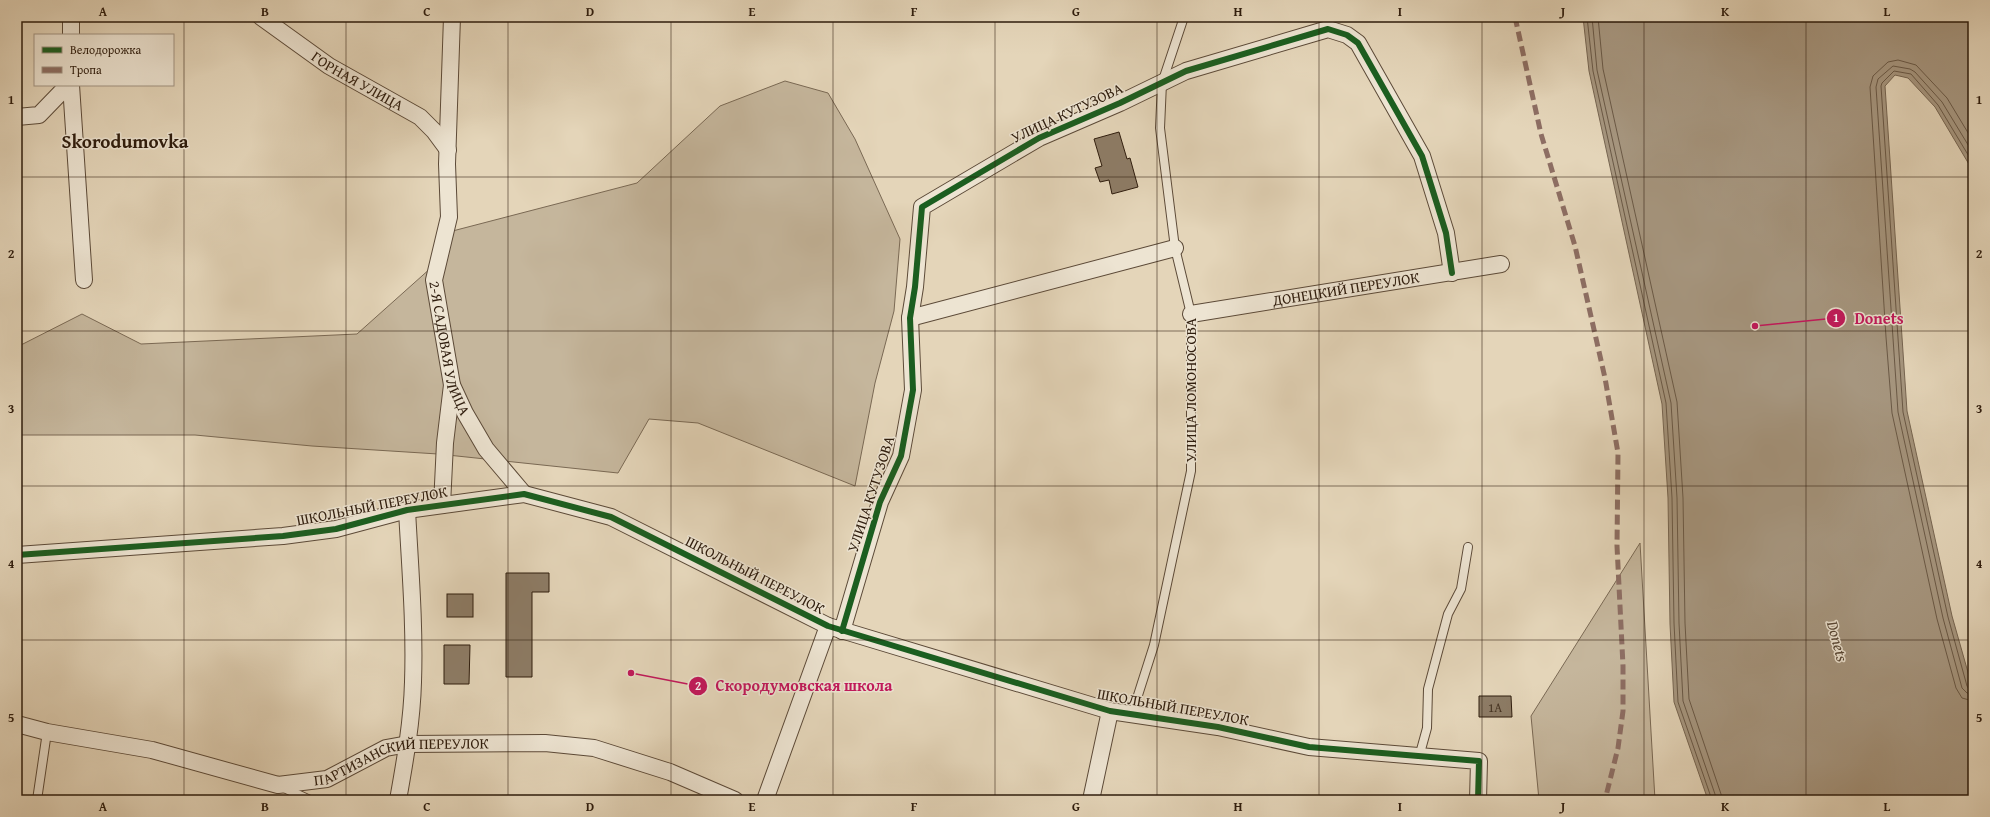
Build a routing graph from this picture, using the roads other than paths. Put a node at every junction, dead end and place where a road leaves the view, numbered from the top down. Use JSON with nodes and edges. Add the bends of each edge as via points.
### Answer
{"nodes":[{"id":1,"x":71,"y":17,"type":"edge"},
{"id":2,"x":261,"y":17,"type":"edge"},
{"id":3,"x":452,"y":17,"type":"edge"},
{"id":4,"x":1184,"y":17,"type":"edge"},
{"id":5,"x":71,"y":34,"type":"edge"},
{"id":6,"x":1162,"y":83,"type":"junction"},
{"id":7,"x":68,"y":86,"type":"edge"},
{"id":8,"x":69,"y":86,"type":"edge"},
{"id":9,"x":17,"y":117,"type":"edge"},
{"id":10,"x":448,"y":150,"type":"junction"},
{"id":11,"x":1175,"y":248,"type":"junction"},
{"id":12,"x":1501,"y":264,"type":"dead end"},
{"id":13,"x":1452,"y":273,"type":"junction"},
{"id":14,"x":84,"y":280,"type":"dead end"},
{"id":15,"x":1191,"y":314,"type":"junction"},
{"id":16,"x":910,"y":318,"type":"junction"},
{"id":17,"x":452,"y":385,"type":"junction"},
{"id":18,"x":524,"y":494,"type":"junction"},
{"id":19,"x":442,"y":505,"type":"junction"},
{"id":20,"x":407,"y":510,"type":"junction"},
{"id":21,"x":1468,"y":547,"type":"dead end"},
{"id":22,"x":17,"y":555,"type":"edge"},
{"id":23,"x":835,"y":629,"type":"junction"},
{"id":24,"x":1110,"y":712,"type":"junction"},
{"id":25,"x":1132,"y":714,"type":"junction"},
{"id":26,"x":17,"y":724,"type":"edge"},
{"id":27,"x":47,"y":732,"type":"junction"},
{"id":28,"x":408,"y":744,"type":"junction"},
{"id":29,"x":1419,"y":757,"type":"junction"},
{"id":30,"x":278,"y":785,"type":"junction"},
{"id":31,"x":730,"y":799,"type":"edge"},
{"id":32,"x":37,"y":800,"type":"edge"},
{"id":33,"x":310,"y":800,"type":"edge"},
{"id":34,"x":398,"y":800,"type":"edge"},
{"id":35,"x":764,"y":800,"type":"edge"},
{"id":36,"x":1091,"y":800,"type":"edge"},
{"id":37,"x":1478,"y":800,"type":"edge"}],
"edges":[{"from":1,"to":5,"type":"street"},
{"from":2,"to":10,"type":"street","name":"ГОРНАЯ УЛИЦА","via":[[329,66],[420,118]]},
{"from":3,"to":10,"type":"street","name":"2-Я САДОВАЯ УЛИЦА"},
{"from":4,"to":6,"type":"lane","name":"УЛИЦА ЛОМОНОСОВА"},
{"from":6,"to":11,"type":"lane","name":"УЛИЦА ЛОМОНОСОВА","via":[[1160,128]]},
{"from":6,"to":13,"type":"street","name":"УЛИЦА КУТУЗОВА","via":[[1186,71],[1328,30],[1347,35],[1358,43],[1422,156],[1446,233]]},
{"from":6,"to":16,"type":"street","name":"УЛИЦА КУТУЗОВА","via":[[1038,138],[922,207]]},
{"from":7,"to":9,"type":"street","via":[[39,115]]},
{"from":8,"to":14,"type":"street"},
{"from":10,"to":17,"type":"street","name":"2-Я САДОВАЯ УЛИЦА","via":[[448,216],[434,280]]},
{"from":11,"to":15,"type":"lane","name":"УЛИЦА ЛОМОНОСОВА"},
{"from":11,"to":16,"type":"street"},
{"from":12,"to":13,"type":"street","name":"ДОНЕЦКИЙ ПЕРЕУЛОК"},
{"from":13,"to":15,"type":"street","name":"ДОНЕЦКИЙ ПЕРЕУЛОК"},
{"from":15,"to":25,"type":"lane","name":"УЛИЦА ЛОМОНОСОВА","via":[[1191,471],[1154,645]]},
{"from":16,"to":23,"type":"street","name":"УЛИЦА КУТУЗОВА","via":[[913,390],[901,456],[880,502]]},
{"from":17,"to":18,"type":"street","name":"2-Я САДОВАЯ УЛИЦА","via":[[486,448]]},
{"from":17,"to":19,"type":"street","via":[[445,443]]},
{"from":18,"to":19,"type":"street","name":"ШКОЛЬНЫЙ ПЕРЕУЛОК"},
{"from":18,"to":23,"type":"street","name":"ШКОЛЬНЫЙ ПЕРЕУЛОК","via":[[611,517]]},
{"from":19,"to":20,"type":"street","name":"ШКОЛЬНЫЙ ПЕРЕУЛОК"},
{"from":20,"to":22,"type":"street","name":"ШКОЛЬНЫЙ ПЕРЕУЛОК","via":[[336,529],[283,536]]},
{"from":20,"to":28,"type":"street","via":[[413,644]]},
{"from":21,"to":29,"type":"lane","via":[[1461,589],[1448,614],[1428,689],[1427,728]]},
{"from":23,"to":24,"type":"street","name":"ШКОЛЬНЫЙ ПЕРЕУЛОК"},
{"from":23,"to":35,"type":"street","name":"УЛИЦА КУТУЗОВА"},
{"from":24,"to":25,"type":"street","name":"ШКОЛЬНЫЙ ПЕРЕУЛОК"},
{"from":24,"to":36,"type":"street"},
{"from":25,"to":29,"type":"street","name":"ШКОЛЬНЫЙ ПЕРЕУЛОК","via":[[1218,727],[1309,747]]},
{"from":26,"to":27,"type":"street","name":"ПАРТИЗАНСКИЙ ПЕРЕУЛОК"},
{"from":27,"to":30,"type":"street","name":"ПАРТИЗАНСКИЙ ПЕРЕУЛОК","via":[[152,750]]},
{"from":27,"to":32,"type":"lane"},
{"from":28,"to":30,"type":"street","name":"ПАРТИЗАНСКИЙ ПЕРЕУЛОК","via":[[386,748],[326,779]]},
{"from":28,"to":31,"type":"street","name":"ПАРТИЗАНСКИЙ ПЕРЕУЛОК","via":[[545,743],[594,748],[670,772]]},
{"from":28,"to":34,"type":"street"},
{"from":29,"to":37,"type":"street","name":"ШКОЛЬНЫЙ ПЕРЕУЛОК","via":[[1479,761]]},
{"from":30,"to":33,"type":"lane"}]}
